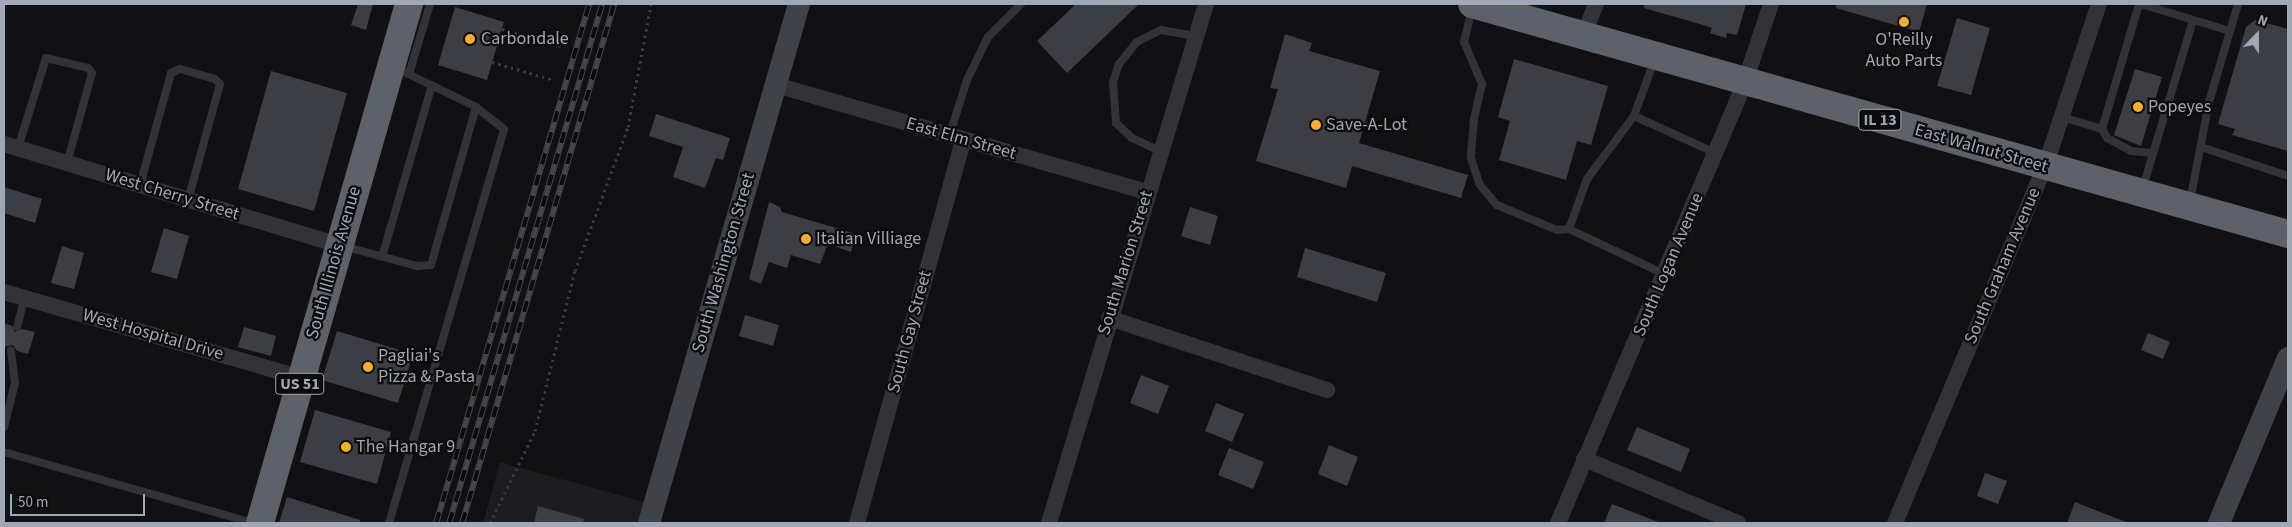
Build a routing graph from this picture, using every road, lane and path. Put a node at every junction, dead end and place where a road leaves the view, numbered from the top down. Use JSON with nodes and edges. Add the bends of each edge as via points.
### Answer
{"nodes":[{"id":1,"x":409,"y":4,"type":"edge"},
{"id":2,"x":430,"y":4,"type":"edge"},
{"id":3,"x":651,"y":4,"type":"edge"},
{"id":4,"x":799,"y":4,"type":"edge"},
{"id":5,"x":1021,"y":4,"type":"edge"},
{"id":6,"x":1206,"y":4,"type":"edge"},
{"id":7,"x":1473,"y":4,"type":"edge"},
{"id":8,"x":1596,"y":4,"type":"edge"},
{"id":9,"x":1771,"y":4,"type":"edge"},
{"id":10,"x":2099,"y":4,"type":"edge"},
{"id":11,"x":2140,"y":4,"type":"edge"},
{"id":12,"x":2238,"y":4,"type":"edge"},
{"id":13,"x":2193,"y":20,"type":"junction"},
{"id":14,"x":502,"y":29,"type":"dead end"},
{"id":15,"x":2230,"y":31,"type":"junction"},
{"id":16,"x":1584,"y":35,"type":"junction"},
{"id":17,"x":1196,"y":36,"type":"junction"},
{"id":18,"x":564,"y":47,"type":"dead end"},
{"id":19,"x":1655,"y":56,"type":"junction"},
{"id":20,"x":492,"y":62,"type":"dead end"},
{"id":21,"x":400,"y":70,"type":"junction"},
{"id":22,"x":554,"y":80,"type":"dead end"},
{"id":23,"x":1745,"y":82,"type":"junction"},
{"id":24,"x":432,"y":85,"type":"junction"},
{"id":25,"x":776,"y":85,"type":"junction"},
{"id":26,"x":476,"y":107,"type":"junction"},
{"id":27,"x":1634,"y":116,"type":"junction"},
{"id":28,"x":2062,"y":117,"type":"junction"},
{"id":29,"x":2102,"y":129,"type":"junction"},
{"id":30,"x":956,"y":138,"type":"junction"},
{"id":31,"x":11,"y":146,"type":"edge"},
{"id":32,"x":2202,"y":147,"type":"junction"},
{"id":33,"x":1160,"y":151,"type":"junction"},
{"id":34,"x":1716,"y":153,"type":"junction"},
{"id":35,"x":2153,"y":154,"type":"junction"},
{"id":36,"x":67,"y":163,"type":"junction"},
{"id":37,"x":2045,"y":167,"type":"junction"},
{"id":38,"x":2288,"y":176,"type":"edge"},
{"id":39,"x":140,"y":185,"type":"junction"},
{"id":40,"x":1147,"y":192,"type":"junction"},
{"id":41,"x":2141,"y":194,"type":"junction"},
{"id":42,"x":188,"y":200,"type":"junction"},
{"id":43,"x":2189,"y":207,"type":"junction"},
{"id":44,"x":1569,"y":230,"type":"junction"},
{"id":45,"x":2288,"y":234,"type":"edge"},
{"id":46,"x":340,"y":245,"type":"junction"},
{"id":47,"x":382,"y":257,"type":"junction"},
{"id":48,"x":1665,"y":275,"type":"junction"},
{"id":49,"x":4,"y":292,"type":"edge"},
{"id":50,"x":25,"y":298,"type":"junction"},
{"id":51,"x":1109,"y":318,"type":"junction"},
{"id":52,"x":17,"y":327,"type":"dead end"},
{"id":53,"x":11,"y":350,"type":"dead end"},
{"id":54,"x":2285,"y":371,"type":"edge"},
{"id":55,"x":301,"y":378,"type":"junction"},
{"id":56,"x":1327,"y":390,"type":"dead end"},
{"id":57,"x":4,"y":427,"type":"edge"},
{"id":58,"x":4,"y":452,"type":"edge"},
{"id":59,"x":1584,"y":459,"type":"junction"},
{"id":60,"x":1733,"y":522,"type":"edge"},
{"id":61,"x":255,"y":523,"type":"edge"},
{"id":62,"x":260,"y":523,"type":"edge"},
{"id":63,"x":389,"y":523,"type":"edge"},
{"id":64,"x":490,"y":523,"type":"edge"},
{"id":65,"x":649,"y":523,"type":"edge"},
{"id":66,"x":856,"y":523,"type":"edge"},
{"id":67,"x":1049,"y":523,"type":"edge"},
{"id":68,"x":1558,"y":523,"type":"edge"},
{"id":69,"x":1895,"y":523,"type":"edge"},
{"id":70,"x":2218,"y":523,"type":"edge"}],
"edges":[{"from":1,"to":21,"type":"highway","name":"South Illinois Avenue","number":"US 51"},
{"from":2,"to":21,"type":"lane"},
{"from":3,"to":64,"type":"path","via":[[628,127],[575,271],[535,431]]},
{"from":4,"to":25,"type":"street","name":"South Washington Street"},
{"from":5,"to":30,"type":"lane","via":[[988,37],[967,80]]},
{"from":6,"to":17,"type":"street","name":"South Marion Street"},
{"from":7,"to":16,"type":"highway","name":"East Walnut Street","number":"IL 13"},
{"from":7,"to":44,"type":"lane","via":[[1464,42],[1482,84],[1474,120],[1471,158],[1480,185],[1497,206],[1557,230]]},
{"from":8,"to":16,"type":"street"},
{"from":9,"to":23,"type":"street","name":"South Logan Avenue"},
{"from":10,"to":28,"type":"street","name":"South Graham Avenue"},
{"from":11,"to":13,"type":"lane"},
{"from":11,"to":29,"type":"lane"},
{"from":12,"to":15,"type":"lane"},
{"from":13,"to":15,"type":"lane"},
{"from":13,"to":35,"type":"lane"},
{"from":14,"to":18,"type":"path"},
{"from":15,"to":32,"type":"lane","via":[[2210,102]]},
{"from":16,"to":19,"type":"highway","name":"East Walnut Street","number":"IL 13"},
{"from":17,"to":33,"type":"street","name":"South Marion Street"},
{"from":17,"to":33,"type":"lane","via":[[1161,30],[1138,42],[1119,64],[1113,82],[1116,123],[1132,138]]},
{"from":19,"to":23,"type":"highway","name":"East Walnut Street","number":"IL 13"},
{"from":19,"to":27,"type":"lane"},
{"from":20,"to":22,"type":"path"},
{"from":21,"to":24,"type":"lane"},
{"from":21,"to":46,"type":"highway","name":"South Illinois Avenue","number":"US 51"},
{"from":23,"to":34,"type":"street","name":"South Logan Avenue"},
{"from":23,"to":37,"type":"highway","name":"East Walnut Street","number":"IL 13"},
{"from":24,"to":26,"type":"lane"},
{"from":24,"to":47,"type":"lane"},
{"from":25,"to":30,"type":"street","name":"East Elm Street"},
{"from":25,"to":65,"type":"street","name":"South Washington Street"},
{"from":26,"to":47,"type":"lane","via":[[431,265],[417,266]]},
{"from":26,"to":63,"type":"lane","via":[[504,129]]},
{"from":27,"to":34,"type":"lane"},
{"from":27,"to":44,"type":"lane","via":[[1587,179]]},
{"from":28,"to":29,"type":"lane"},
{"from":28,"to":37,"type":"street","name":"South Graham Avenue"},
{"from":29,"to":35,"type":"lane","via":[[2107,138],[2131,151]]},
{"from":30,"to":40,"type":"street","name":"East Elm Street"},
{"from":30,"to":66,"type":"street","name":"South Gay Street"},
{"from":31,"to":36,"type":"street","name":"West Cherry Street"},
{"from":31,"to":36,"type":"lane","via":[[46,58],[88,68],[92,73]]},
{"from":32,"to":38,"type":"lane"},
{"from":32,"to":43,"type":"lane"},
{"from":33,"to":40,"type":"street","name":"South Marion Street"},
{"from":34,"to":48,"type":"street","name":"South Logan Avenue"},
{"from":35,"to":41,"type":"lane"},
{"from":36,"to":39,"type":"street","name":"West Cherry Street"},
{"from":37,"to":41,"type":"highway","name":"East Walnut Street","number":"IL 13"},
{"from":37,"to":69,"type":"street","name":"South Graham Avenue"},
{"from":39,"to":42,"type":"street","name":"West Cherry Street"},
{"from":39,"to":42,"type":"lane","via":[[171,72],[180,69],[220,84]]},
{"from":40,"to":51,"type":"street","name":"South Marion Street"},
{"from":41,"to":43,"type":"highway","name":"East Walnut Street","number":"IL 13"},
{"from":42,"to":46,"type":"street","name":"West Cherry Street"},
{"from":43,"to":45,"type":"highway","name":"East Walnut Street","number":"IL 13"},
{"from":44,"to":48,"type":"lane"},
{"from":46,"to":47,"type":"lane"},
{"from":46,"to":55,"type":"highway","name":"South Illinois Avenue","number":"US 51"},
{"from":48,"to":59,"type":"street","name":"South Logan Avenue"},
{"from":49,"to":50,"type":"street","name":"West Hospital Drive"},
{"from":50,"to":52,"type":"lane"},
{"from":50,"to":55,"type":"street","name":"West Hospital Drive"},
{"from":51,"to":56,"type":"street"},
{"from":51,"to":67,"type":"street","name":"South Marion Street"},
{"from":53,"to":57,"type":"lane","via":[[15,383]]},
{"from":54,"to":70,"type":"street"},
{"from":55,"to":62,"type":"highway","name":"South Illinois Avenue","number":"US 51"},
{"from":58,"to":61,"type":"lane"},
{"from":59,"to":60,"type":"street"},
{"from":59,"to":68,"type":"street","name":"South Logan Avenue"}]}
